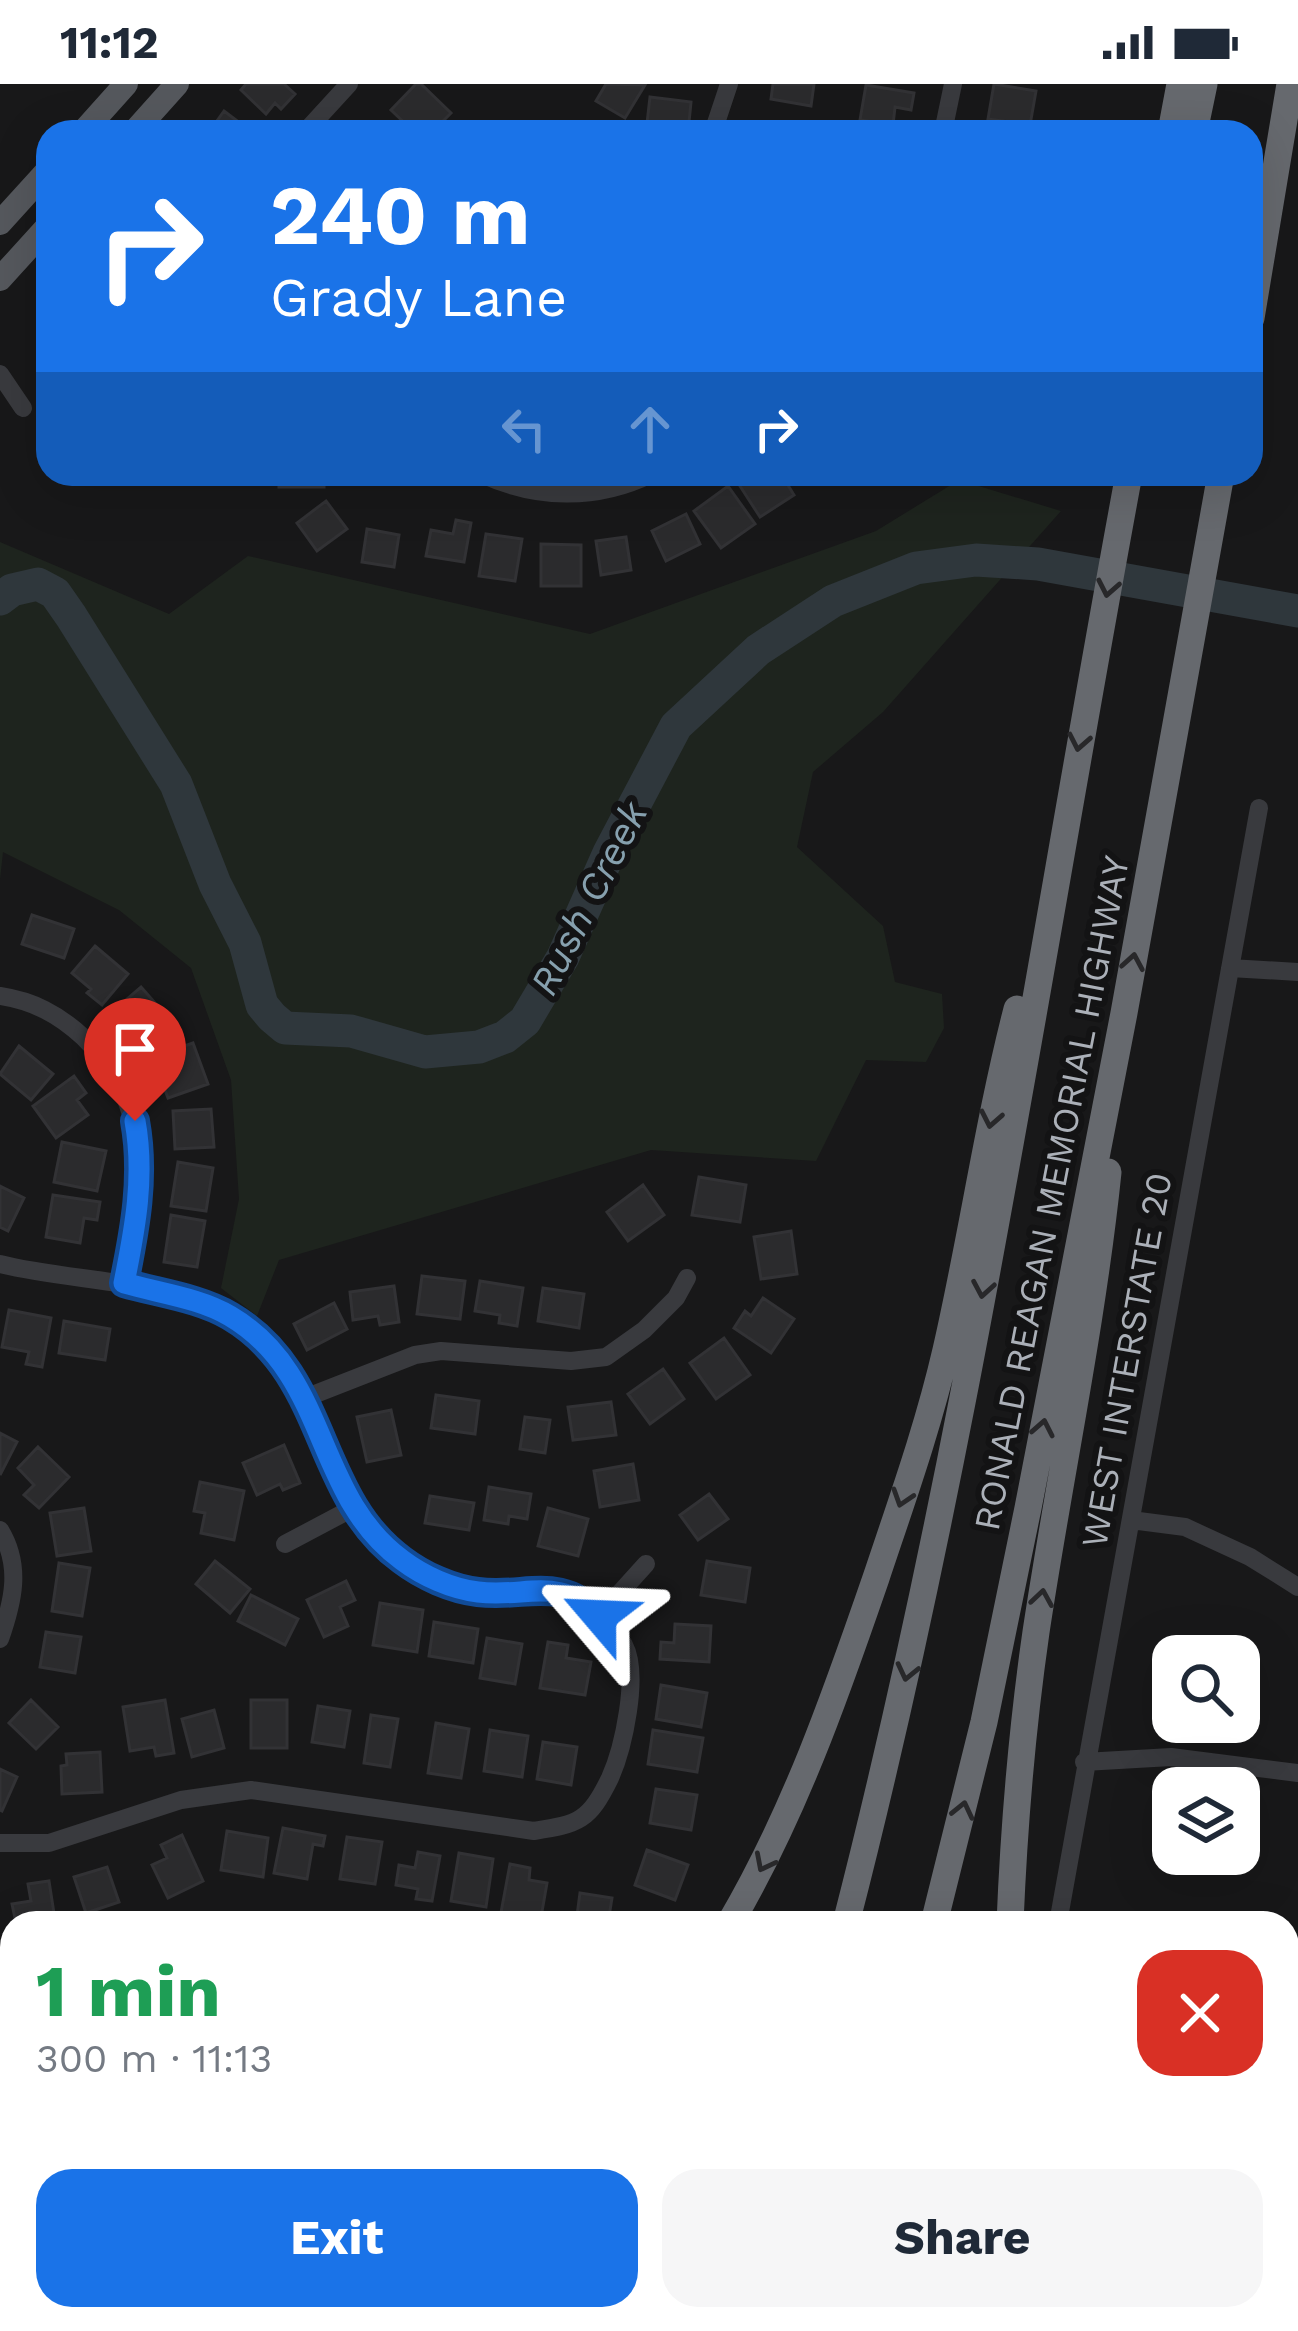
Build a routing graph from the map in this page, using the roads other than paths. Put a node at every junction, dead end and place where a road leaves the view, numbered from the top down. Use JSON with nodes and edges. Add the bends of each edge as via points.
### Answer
{"nodes":[{"id":1,"x":126,"y":84,"type":"edge"},
{"id":2,"x":177,"y":84,"type":"edge"},
{"id":3,"x":349,"y":84,"type":"edge"},
{"id":4,"x":729,"y":84,"type":"edge"},
{"id":5,"x":953,"y":84,"type":"edge"},
{"id":6,"x":1180,"y":84,"type":"edge"},
{"id":7,"x":1204,"y":84,"type":"edge"},
{"id":8,"x":1290,"y":84,"type":"edge"},
{"id":9,"x":93,"y":120,"type":"edge"},
{"id":10,"x":145,"y":120,"type":"edge"},
{"id":11,"x":316,"y":120,"type":"edge"},
{"id":12,"x":716,"y":120,"type":"edge"},
{"id":13,"x":946,"y":120,"type":"edge"},
{"id":14,"x":1173,"y":120,"type":"edge"},
{"id":15,"x":1196,"y":120,"type":"edge"},
{"id":16,"x":1298,"y":153,"type":"edge"},
{"id":17,"x":36,"y":188,"type":"edge"},
{"id":18,"x":0,"y":223,"type":"edge"},
{"id":19,"x":36,"y":239,"type":"edge"},
{"id":20,"x":1263,"y":246,"type":"edge"},
{"id":21,"x":0,"y":279,"type":"edge"},
{"id":22,"x":1263,"y":284,"type":"edge"},
{"id":23,"x":0,"y":374,"type":"edge"},
{"id":24,"x":23,"y":408,"type":"dead end"},
{"id":25,"x":508,"y":486,"type":"edge"},
{"id":26,"x":615,"y":486,"type":"edge"},
{"id":27,"x":1127,"y":486,"type":"edge"},
{"id":28,"x":1219,"y":486,"type":"edge"},
{"id":29,"x":1259,"y":808,"type":"dead end"},
{"id":30,"x":1060,"y":843,"type":"junction"},
{"id":31,"x":1230,"y":968,"type":"junction"},
{"id":32,"x":1298,"y":972,"type":"edge"},
{"id":33,"x":0,"y":996,"type":"edge"},
{"id":34,"x":1124,"y":1012,"type":"junction"},
{"id":35,"x":0,"y":1264,"type":"edge"},
{"id":36,"x":686,"y":1278,"type":"dead end"},
{"id":37,"x":124,"y":1283,"type":"junction"},
{"id":38,"x":305,"y":1398,"type":"junction"},
{"id":39,"x":352,"y":1508,"type":"junction"},
{"id":40,"x":1131,"y":1520,"type":"junction"},
{"id":41,"x":0,"y":1530,"type":"edge"},
{"id":42,"x":285,"y":1544,"type":"dead end"},
{"id":43,"x":646,"y":1564,"type":"dead end"},
{"id":44,"x":1298,"y":1587,"type":"edge"},
{"id":45,"x":599,"y":1616,"type":"junction"},
{"id":46,"x":0,"y":1640,"type":"edge"},
{"id":47,"x":1084,"y":1762,"type":"junction"},
{"id":48,"x":1298,"y":1773,"type":"edge"},
{"id":49,"x":0,"y":1843,"type":"edge"},
{"id":50,"x":737,"y":1911,"type":"edge"},
{"id":51,"x":850,"y":1911,"type":"edge"},
{"id":52,"x":937,"y":1911,"type":"edge"},
{"id":53,"x":1011,"y":1911,"type":"edge"},
{"id":54,"x":1060,"y":1911,"type":"edge"}],
"edges":[{"from":1,"to":9,"type":"main road"},
{"from":2,"to":10,"type":"main road"},
{"from":3,"to":11,"type":"street"},
{"from":4,"to":12,"type":"street"},
{"from":5,"to":13,"type":"street"},
{"from":6,"to":14,"type":"highway"},
{"from":7,"to":15,"type":"highway"},
{"from":8,"to":20,"type":"highway"},
{"from":16,"to":22,"type":"highway"},
{"from":17,"to":18,"type":"main road"},
{"from":19,"to":21,"type":"main road"},
{"from":23,"to":24,"type":"street"},
{"from":25,"to":26,"type":"street","via":[[556,494]]},
{"from":27,"to":30,"type":"highway","name":"RONALD REAGAN MEMORIAL HIGHWAY","one_way":true},
{"from":34,"to":28,"type":"highway","name":"RONALD REAGAN MEMORIAL HIGHWAY","one_way":true},
{"from":29,"to":31,"type":"street","name":"WEST INTERSTATE 20"},
{"from":30,"to":50,"type":"highway","one_way":true,"via":[[996,1090],[926,1424],[843,1676],[799,1789]]},
{"from":30,"to":51,"type":"highway","name":"RONALD REAGAN MEMORIAL HIGHWAY","one_way":true,"via":[[951,1461]]},
{"from":31,"to":32,"type":"street"},
{"from":31,"to":40,"type":"street","name":"WEST INTERSTATE 20"},
{"from":33,"to":37,"type":"street","via":[[43,1007],[72,1028],[125,1093],[139,1144],[138,1213]]},
{"from":52,"to":34,"type":"highway","name":"RONALD REAGAN MEMORIAL HIGHWAY","one_way":true,"via":[[988,1700]]},
{"from":53,"to":34,"type":"highway","one_way":true,"via":[[1036,1634],[1099,1261]]},
{"from":35,"to":37,"type":"street"},
{"from":36,"to":38,"type":"street","via":[[644,1330],[606,1357],[415,1355]]},
{"from":37,"to":38,"type":"street","via":[[228,1315],[264,1340]]},
{"from":38,"to":39,"type":"street"},
{"from":39,"to":42,"type":"street"},
{"from":39,"to":45,"type":"street","via":[[402,1561],[434,1579],[477,1592],[581,1598]]},
{"from":40,"to":44,"type":"street","via":[[1185,1527]]},
{"from":40,"to":47,"type":"street","name":"WEST INTERSTATE 20"},
{"from":41,"to":46,"type":"street","via":[[14,1565]]},
{"from":43,"to":45,"type":"street"},
{"from":45,"to":49,"type":"street","via":[[627,1649],[624,1735],[597,1805],[572,1825],[534,1831],[250,1790],[181,1800],[49,1843]]},
{"from":47,"to":48,"type":"street","via":[[1171,1757]]},
{"from":47,"to":54,"type":"street","name":"WEST INTERSTATE 20"}]}
